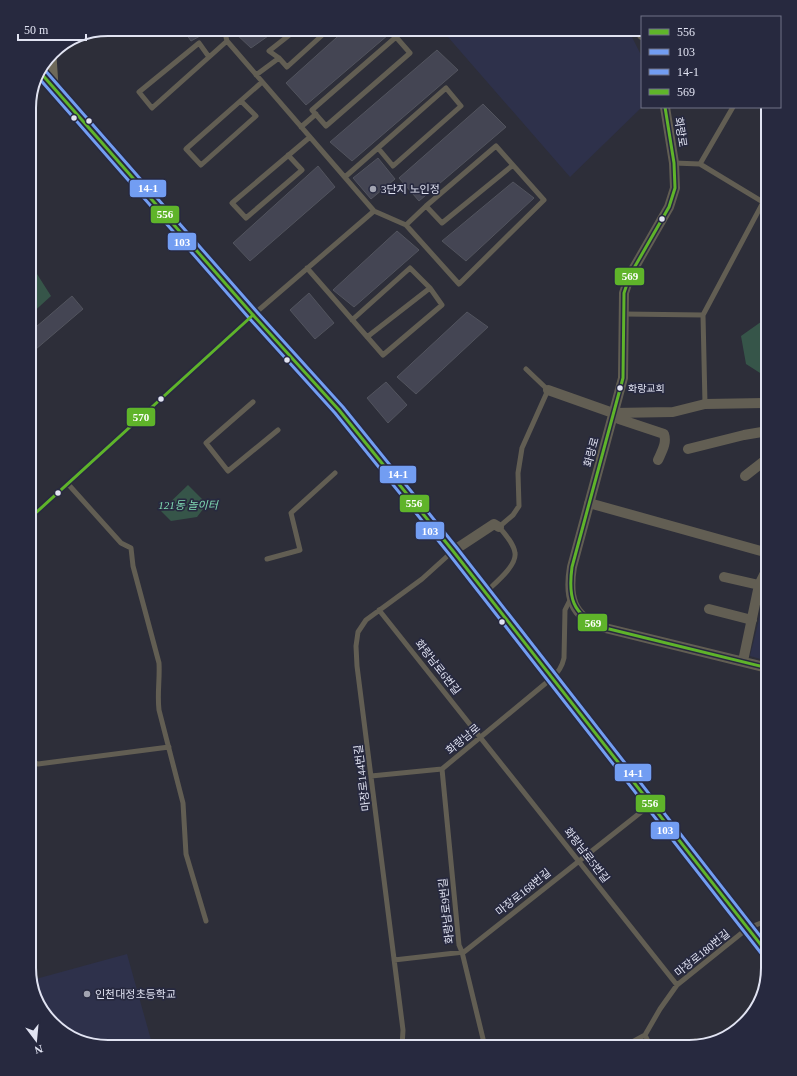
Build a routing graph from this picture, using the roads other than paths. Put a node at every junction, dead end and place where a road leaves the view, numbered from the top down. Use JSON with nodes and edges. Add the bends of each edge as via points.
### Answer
{"nodes":[{"id":1,"x":226,"y":36,"type":"edge"},
{"id":2,"x":288,"y":36,"type":"edge"},
{"id":3,"x":321,"y":36,"type":"edge"},
{"id":4,"x":227,"y":41,"type":"junction"},
{"id":5,"x":209,"y":57,"type":"junction"},
{"id":6,"x":279,"y":58,"type":"junction"},
{"id":7,"x":51,"y":65,"type":"edge"},
{"id":8,"x":256,"y":75,"type":"junction"},
{"id":9,"x":43,"y":76,"type":"edge"},
{"id":10,"x":262,"y":82,"type":"junction"},
{"id":11,"x":52,"y":86,"type":"junction"},
{"id":12,"x":240,"y":101,"type":"junction"},
{"id":13,"x":665,"y":108,"type":"edge"},
{"id":14,"x":732,"y":108,"type":"edge"},
{"id":15,"x":316,"y":114,"type":"junction"},
{"id":16,"x":301,"y":127,"type":"junction"},
{"id":17,"x":310,"y":137,"type":"junction"},
{"id":18,"x":378,"y":148,"type":"junction"},
{"id":19,"x":288,"y":155,"type":"junction"},
{"id":20,"x":674,"y":163,"type":"junction"},
{"id":21,"x":700,"y":164,"type":"junction"},
{"id":22,"x":513,"y":165,"type":"junction"},
{"id":23,"x":345,"y":177,"type":"junction"},
{"id":24,"x":761,"y":201,"type":"edge"},
{"id":25,"x":426,"y":206,"type":"junction"},
{"id":26,"x":761,"y":206,"type":"edge"},
{"id":27,"x":374,"y":210,"type":"junction"},
{"id":28,"x":406,"y":225,"type":"junction"},
{"id":29,"x":306,"y":268,"type":"junction"},
{"id":30,"x":430,"y":288,"type":"junction"},
{"id":31,"x":624,"y":314,"type":"junction"},
{"id":32,"x":253,"y":315,"type":"junction"},
{"id":33,"x":703,"y":315,"type":"junction"},
{"id":34,"x":352,"y":320,"type":"junction"},
{"id":35,"x":367,"y":337,"type":"junction"},
{"id":36,"x":526,"y":369,"type":"dead end"},
{"id":37,"x":548,"y":390,"type":"junction"},
{"id":38,"x":253,"y":402,"type":"dead end"},
{"id":39,"x":761,"y":403,"type":"edge"},
{"id":40,"x":705,"y":404,"type":"junction"},
{"id":41,"x":613,"y":413,"type":"junction"},
{"id":42,"x":278,"y":430,"type":"dead end"},
{"id":43,"x":761,"y":433,"type":"edge"},
{"id":44,"x":688,"y":449,"type":"dead end"},
{"id":45,"x":658,"y":460,"type":"dead end"},
{"id":46,"x":761,"y":463,"type":"edge"},
{"id":47,"x":335,"y":473,"type":"dead end"},
{"id":48,"x":745,"y":476,"type":"dead end"},
{"id":49,"x":68,"y":484,"type":"junction"},
{"id":50,"x":590,"y":502,"type":"junction"},
{"id":51,"x":36,"y":513,"type":"edge"},
{"id":52,"x":499,"y":527,"type":"junction"},
{"id":53,"x":761,"y":550,"type":"edge"},
{"id":54,"x":453,"y":551,"type":"junction"},
{"id":55,"x":267,"y":559,"type":"dead end"},
{"id":56,"x":724,"y":577,"type":"dead end"},
{"id":57,"x":761,"y":581,"type":"edge"},
{"id":58,"x":759,"y":585,"type":"junction"},
{"id":59,"x":485,"y":593,"type":"junction"},
{"id":60,"x":571,"y":597,"type":"junction"},
{"id":61,"x":709,"y":609,"type":"dead end"},
{"id":62,"x":379,"y":610,"type":"junction"},
{"id":63,"x":752,"y":620,"type":"junction"},
{"id":64,"x":743,"y":661,"type":"junction"},
{"id":65,"x":761,"y":666,"type":"edge"},
{"id":66,"x":552,"y":678,"type":"junction"},
{"id":67,"x":480,"y":737,"type":"junction"},
{"id":68,"x":169,"y":747,"type":"junction"},
{"id":69,"x":36,"y":763,"type":"edge"},
{"id":70,"x":442,"y":769,"type":"junction"},
{"id":71,"x":371,"y":776,"type":"junction"},
{"id":72,"x":651,"y":804,"type":"junction"},
{"id":73,"x":579,"y":861,"type":"junction"},
{"id":74,"x":206,"y":921,"type":"dead end"},
{"id":75,"x":761,"y":924,"type":"edge"},
{"id":76,"x":748,"y":928,"type":"junction"},
{"id":77,"x":761,"y":945,"type":"edge"},
{"id":78,"x":462,"y":952,"type":"junction"},
{"id":79,"x":394,"y":960,"type":"junction"},
{"id":80,"x":677,"y":985,"type":"junction"},
{"id":81,"x":645,"y":1036,"type":"junction"},
{"id":82,"x":402,"y":1040,"type":"edge"},
{"id":83,"x":483,"y":1040,"type":"edge"},
{"id":84,"x":637,"y":1040,"type":"edge"},
{"id":85,"x":647,"y":1040,"type":"edge"}],
"edges":[{"from":1,"to":4,"type":"lane"},
{"from":2,"to":6,"type":"lane","via":[[269,51]]},
{"from":3,"to":6,"type":"lane","via":[[287,68]]},
{"from":4,"to":5,"type":"lane"},
{"from":4,"to":8,"type":"lane"},
{"from":5,"to":5,"type":"lane","via":[[152,108],[139,92],[199,43]]},
{"from":6,"to":8,"type":"lane"},
{"from":7,"to":11,"type":"main road"},
{"from":8,"to":10,"type":"lane"},
{"from":9,"to":11,"type":"main road"},
{"from":10,"to":12,"type":"lane"},
{"from":10,"to":16,"type":"lane"},
{"from":11,"to":32,"type":"main road"},
{"from":12,"to":12,"type":"lane","via":[[186,149],[201,165],[256,116]]},
{"from":13,"to":20,"type":"street","name":"화랑로"},
{"from":14,"to":21,"type":"lane"},
{"from":15,"to":15,"type":"lane","via":[[312,110],[396,37],[410,53],[326,126]]},
{"from":15,"to":16,"type":"lane"},
{"from":16,"to":17,"type":"lane"},
{"from":17,"to":19,"type":"lane"},
{"from":17,"to":23,"type":"lane"},
{"from":18,"to":18,"type":"lane","via":[[446,88],[460,106],[393,166]]},
{"from":18,"to":23,"type":"lane"},
{"from":19,"to":19,"type":"lane","via":[[232,203],[246,218],[302,170]]},
{"from":20,"to":21,"type":"lane"},
{"from":20,"to":31,"type":"street","name":"화랑로","via":[[675,188],[669,207],[630,275],[624,293]]},
{"from":21,"to":24,"type":"lane"},
{"from":22,"to":25,"type":"lane","via":[[442,223]]},
{"from":22,"to":25,"type":"lane","via":[[496,146]]},
{"from":22,"to":28,"type":"lane","via":[[544,200],[459,284]]},
{"from":23,"to":27,"type":"lane"},
{"from":25,"to":28,"type":"lane"},
{"from":26,"to":33,"type":"lane"},
{"from":27,"to":28,"type":"lane"},
{"from":27,"to":29,"type":"lane"},
{"from":29,"to":32,"type":"lane"},
{"from":29,"to":34,"type":"lane"},
{"from":30,"to":34,"type":"lane","via":[[410,268]]},
{"from":30,"to":35,"type":"lane"},
{"from":30,"to":35,"type":"lane","via":[[442,305],[383,355]]},
{"from":31,"to":33,"type":"lane"},
{"from":31,"to":41,"type":"street","name":"화랑로","via":[[623,378]]},
{"from":32,"to":49,"type":"lane"},
{"from":32,"to":54,"type":"main road","via":[[339,410]]},
{"from":33,"to":40,"type":"lane"},
{"from":34,"to":35,"type":"lane"},
{"from":36,"to":37,"type":"lane"},
{"from":37,"to":41,"type":"street"},
{"from":37,"to":52,"type":"lane","via":[[522,448],[518,473],[519,506]]},
{"from":38,"to":42,"type":"lane","via":[[206,443],[228,471]]},
{"from":39,"to":40,"type":"street"},
{"from":40,"to":41,"type":"street","via":[[673,412]]},
{"from":41,"to":45,"type":"street","via":[[619,419],[664,434],[665,446]]},
{"from":41,"to":50,"type":"street","name":"화랑로"},
{"from":43,"to":44,"type":"street"},
{"from":46,"to":48,"type":"street"},
{"from":47,"to":55,"type":"lane","via":[[291,512],[300,550]]},
{"from":49,"to":51,"type":"lane"},
{"from":49,"to":68,"type":"lane","via":[[121,543],[131,548],[132,566],[159,663],[158,710]]},
{"from":50,"to":53,"type":"street"},
{"from":50,"to":60,"type":"street","name":"화랑로","via":[[572,567]]},
{"from":52,"to":54,"type":"street","via":[[494,524]]},
{"from":52,"to":59,"type":"lane","via":[[516,554],[506,572]]},
{"from":54,"to":59,"type":"main road"},
{"from":54,"to":62,"type":"lane","name":"마장로144번길","via":[[422,579]]},
{"from":56,"to":58,"type":"street"},
{"from":57,"to":58,"type":"street"},
{"from":58,"to":63,"type":"street"},
{"from":59,"to":66,"type":"main road"},
{"from":60,"to":64,"type":"street","name":"화랑로","via":[[579,615],[601,627]]},
{"from":60,"to":66,"type":"lane","name":"화랑남로","via":[[565,610],[564,658],[558,673]]},
{"from":61,"to":63,"type":"street"},
{"from":62,"to":67,"type":"lane","name":"화랑남로6번길"},
{"from":62,"to":71,"type":"lane","name":"마장로144번길","via":[[366,620],[358,632],[356,646]]},
{"from":63,"to":64,"type":"street"},
{"from":64,"to":65,"type":"street","name":"화랑로"},
{"from":66,"to":67,"type":"lane","name":"화랑남로"},
{"from":66,"to":72,"type":"main road"},
{"from":67,"to":70,"type":"lane","name":"화랑남로"},
{"from":67,"to":73,"type":"lane","name":"화랑남로5번길"},
{"from":68,"to":69,"type":"lane"},
{"from":68,"to":74,"type":"lane","via":[[183,803],[186,854]]},
{"from":70,"to":71,"type":"lane","name":"화랑남로"},
{"from":70,"to":78,"type":"lane","name":"화랑남로9번길","via":[[459,945]]},
{"from":71,"to":79,"type":"lane","name":"마장로144번길"},
{"from":72,"to":73,"type":"lane","name":"마장로168번길"},
{"from":72,"to":76,"type":"main road"},
{"from":73,"to":78,"type":"lane","name":"마장로168번길"},
{"from":73,"to":80,"type":"lane","name":"화랑남로5번길"},
{"from":75,"to":76,"type":"lane","name":"마장로180번길"},
{"from":76,"to":77,"type":"main road"},
{"from":76,"to":80,"type":"lane","name":"마장로180번길"},
{"from":78,"to":79,"type":"lane","name":"마장로168번길"},
{"from":78,"to":83,"type":"lane","name":"화랑남로9번길"},
{"from":79,"to":82,"type":"lane","name":"마장로144번길"},
{"from":80,"to":81,"type":"lane","name":"마장로180번길"},
{"from":81,"to":84,"type":"lane"},
{"from":81,"to":85,"type":"lane"}]}
